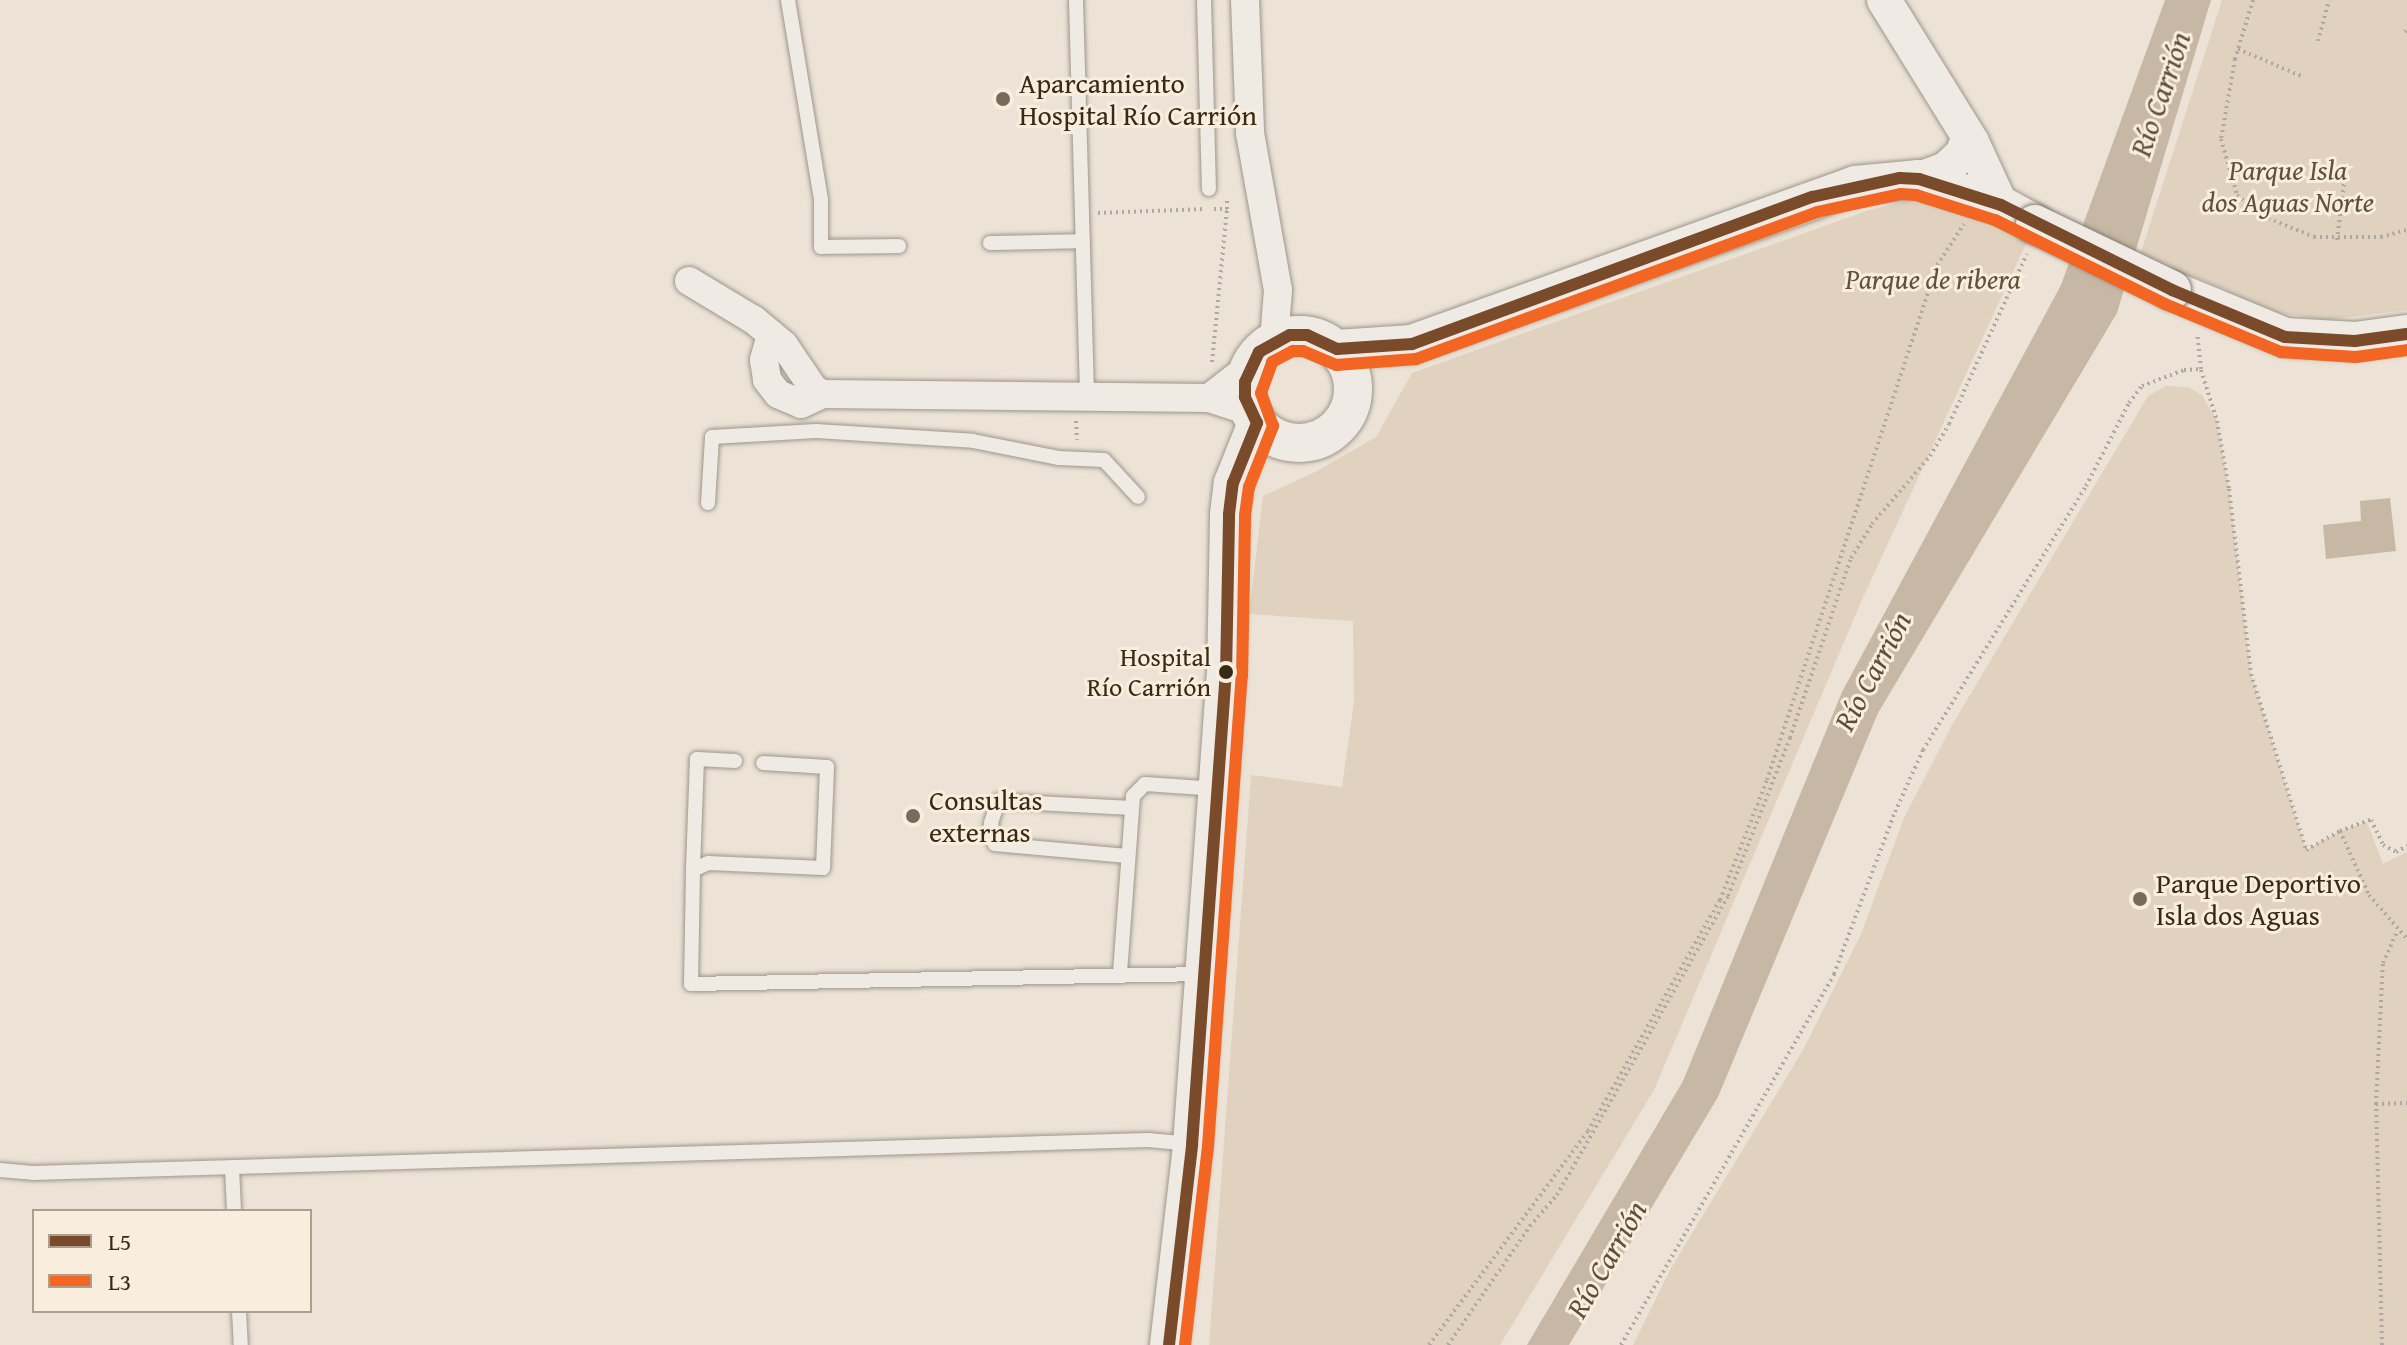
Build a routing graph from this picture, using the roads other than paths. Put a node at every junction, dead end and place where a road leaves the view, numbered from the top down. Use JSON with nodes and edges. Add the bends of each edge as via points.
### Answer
{"nodes":[{"id":1,"x":788,"y":0,"type":"edge"},
{"id":2,"x":1076,"y":0,"type":"edge"},
{"id":3,"x":1204,"y":0,"type":"edge"},
{"id":4,"x":1245,"y":0,"type":"edge"},
{"id":5,"x":1884,"y":0,"type":"edge"},
{"id":6,"x":1969,"y":137,"type":"junction"},
{"id":7,"x":1919,"y":179,"type":"junction"},
{"id":8,"x":1209,"y":189,"type":"dead end"},
{"id":9,"x":1988,"y":201,"type":"junction"},
{"id":10,"x":1083,"y":241,"type":"junction"},
{"id":11,"x":990,"y":243,"type":"dead end"},
{"id":12,"x":899,"y":246,"type":"dead end"},
{"id":13,"x":689,"y":281,"type":"dead end"},
{"id":14,"x":2407,"y":334,"type":"edge"},
{"id":15,"x":1412,"y":344,"type":"junction"},
{"id":16,"x":1337,"y":349,"type":"junction"},
{"id":17,"x":1262,"y":354,"type":"junction"},
{"id":18,"x":1354,"y":388,"type":"junction"},
{"id":19,"x":1081,"y":398,"type":"junction"},
{"id":20,"x":1209,"y":398,"type":"junction"},
{"id":21,"x":1264,"y":425,"type":"junction"},
{"id":22,"x":1138,"y":497,"type":"dead end"},
{"id":23,"x":708,"y":503,"type":"dead end"},
{"id":24,"x":735,"y":761,"type":"dead end"},
{"id":25,"x":763,"y":763,"type":"dead end"},
{"id":26,"x":1218,"y":789,"type":"junction"},
{"id":27,"x":1132,"y":808,"type":"junction"},
{"id":28,"x":1127,"y":856,"type":"junction"},
{"id":29,"x":693,"y":870,"type":"junction"},
{"id":30,"x":1120,"y":973,"type":"junction"},
{"id":31,"x":1203,"y":974,"type":"junction"},
{"id":32,"x":1192,"y":1145,"type":"junction"},
{"id":33,"x":232,"y":1168,"type":"junction"},
{"id":34,"x":0,"y":1170,"type":"edge"},
{"id":35,"x":234,"y":1209,"type":"edge"},
{"id":36,"x":239,"y":1313,"type":"edge"},
{"id":37,"x":241,"y":1345,"type":"edge"},
{"id":38,"x":1169,"y":1345,"type":"edge"}],
"edges":[{"from":1,"to":12,"type":"lane","via":[[821,200],[821,247]]},
{"from":2,"to":10,"type":"lane"},
{"from":3,"to":8,"type":"lane"},
{"from":4,"to":17,"type":"street","via":[[1250,133],[1278,290]]},
{"from":5,"to":6,"type":"street"},
{"from":6,"to":7,"type":"street","via":[[1962,154],[1946,169]]},
{"from":6,"to":9,"type":"street"},
{"from":7,"to":9,"type":"main road"},
{"from":7,"to":15,"type":"main road","via":[[1855,185],[1812,197]]},
{"from":9,"to":14,"type":"main road","bridge":true,"via":[[2034,234],[2285,337],[2355,341]]},
{"from":10,"to":11,"type":"lane"},
{"from":10,"to":19,"type":"lane"},
{"from":13,"to":19,"type":"street","via":[[784,345],[822,394]]},
{"from":15,"to":16,"type":"main road"},
{"from":15,"to":18,"type":"main road"},
{"from":16,"to":17,"type":"main road","via":[[1307,335]]},
{"from":16,"to":18,"type":"main road"},
{"from":17,"to":20,"type":"street"},
{"from":17,"to":21,"type":"main road","via":[[1245,382]]},
{"from":18,"to":21,"type":"main road","via":[[1352,404],[1333,432],[1303,443]]},
{"from":19,"to":20,"type":"street"},
{"from":20,"to":21,"type":"street"},
{"from":21,"to":26,"type":"main road","via":[[1233,483],[1229,514]]},
{"from":22,"to":23,"type":"lane","via":[[1104,460],[973,441],[831,432],[712,437]]},
{"from":24,"to":29,"type":"lane","via":[[697,759]]},
{"from":25,"to":29,"type":"lane","via":[[827,767],[823,868],[708,863]]},
{"from":26,"to":27,"type":"lane","via":[[1145,784],[1133,796]]},
{"from":26,"to":31,"type":"main road"},
{"from":27,"to":28,"type":"lane"},
{"from":27,"to":28,"type":"lane","via":[[998,801],[991,823],[995,844]]},
{"from":28,"to":30,"type":"lane"},
{"from":29,"to":30,"type":"lane","via":[[691,984]]},
{"from":30,"to":31,"type":"lane"},
{"from":31,"to":32,"type":"main road"},
{"from":32,"to":33,"type":"lane","via":[[1148,1140]]},
{"from":32,"to":38,"type":"main road"},
{"from":33,"to":34,"type":"lane"},
{"from":33,"to":35,"type":"lane"},
{"from":36,"to":37,"type":"lane"}]}
